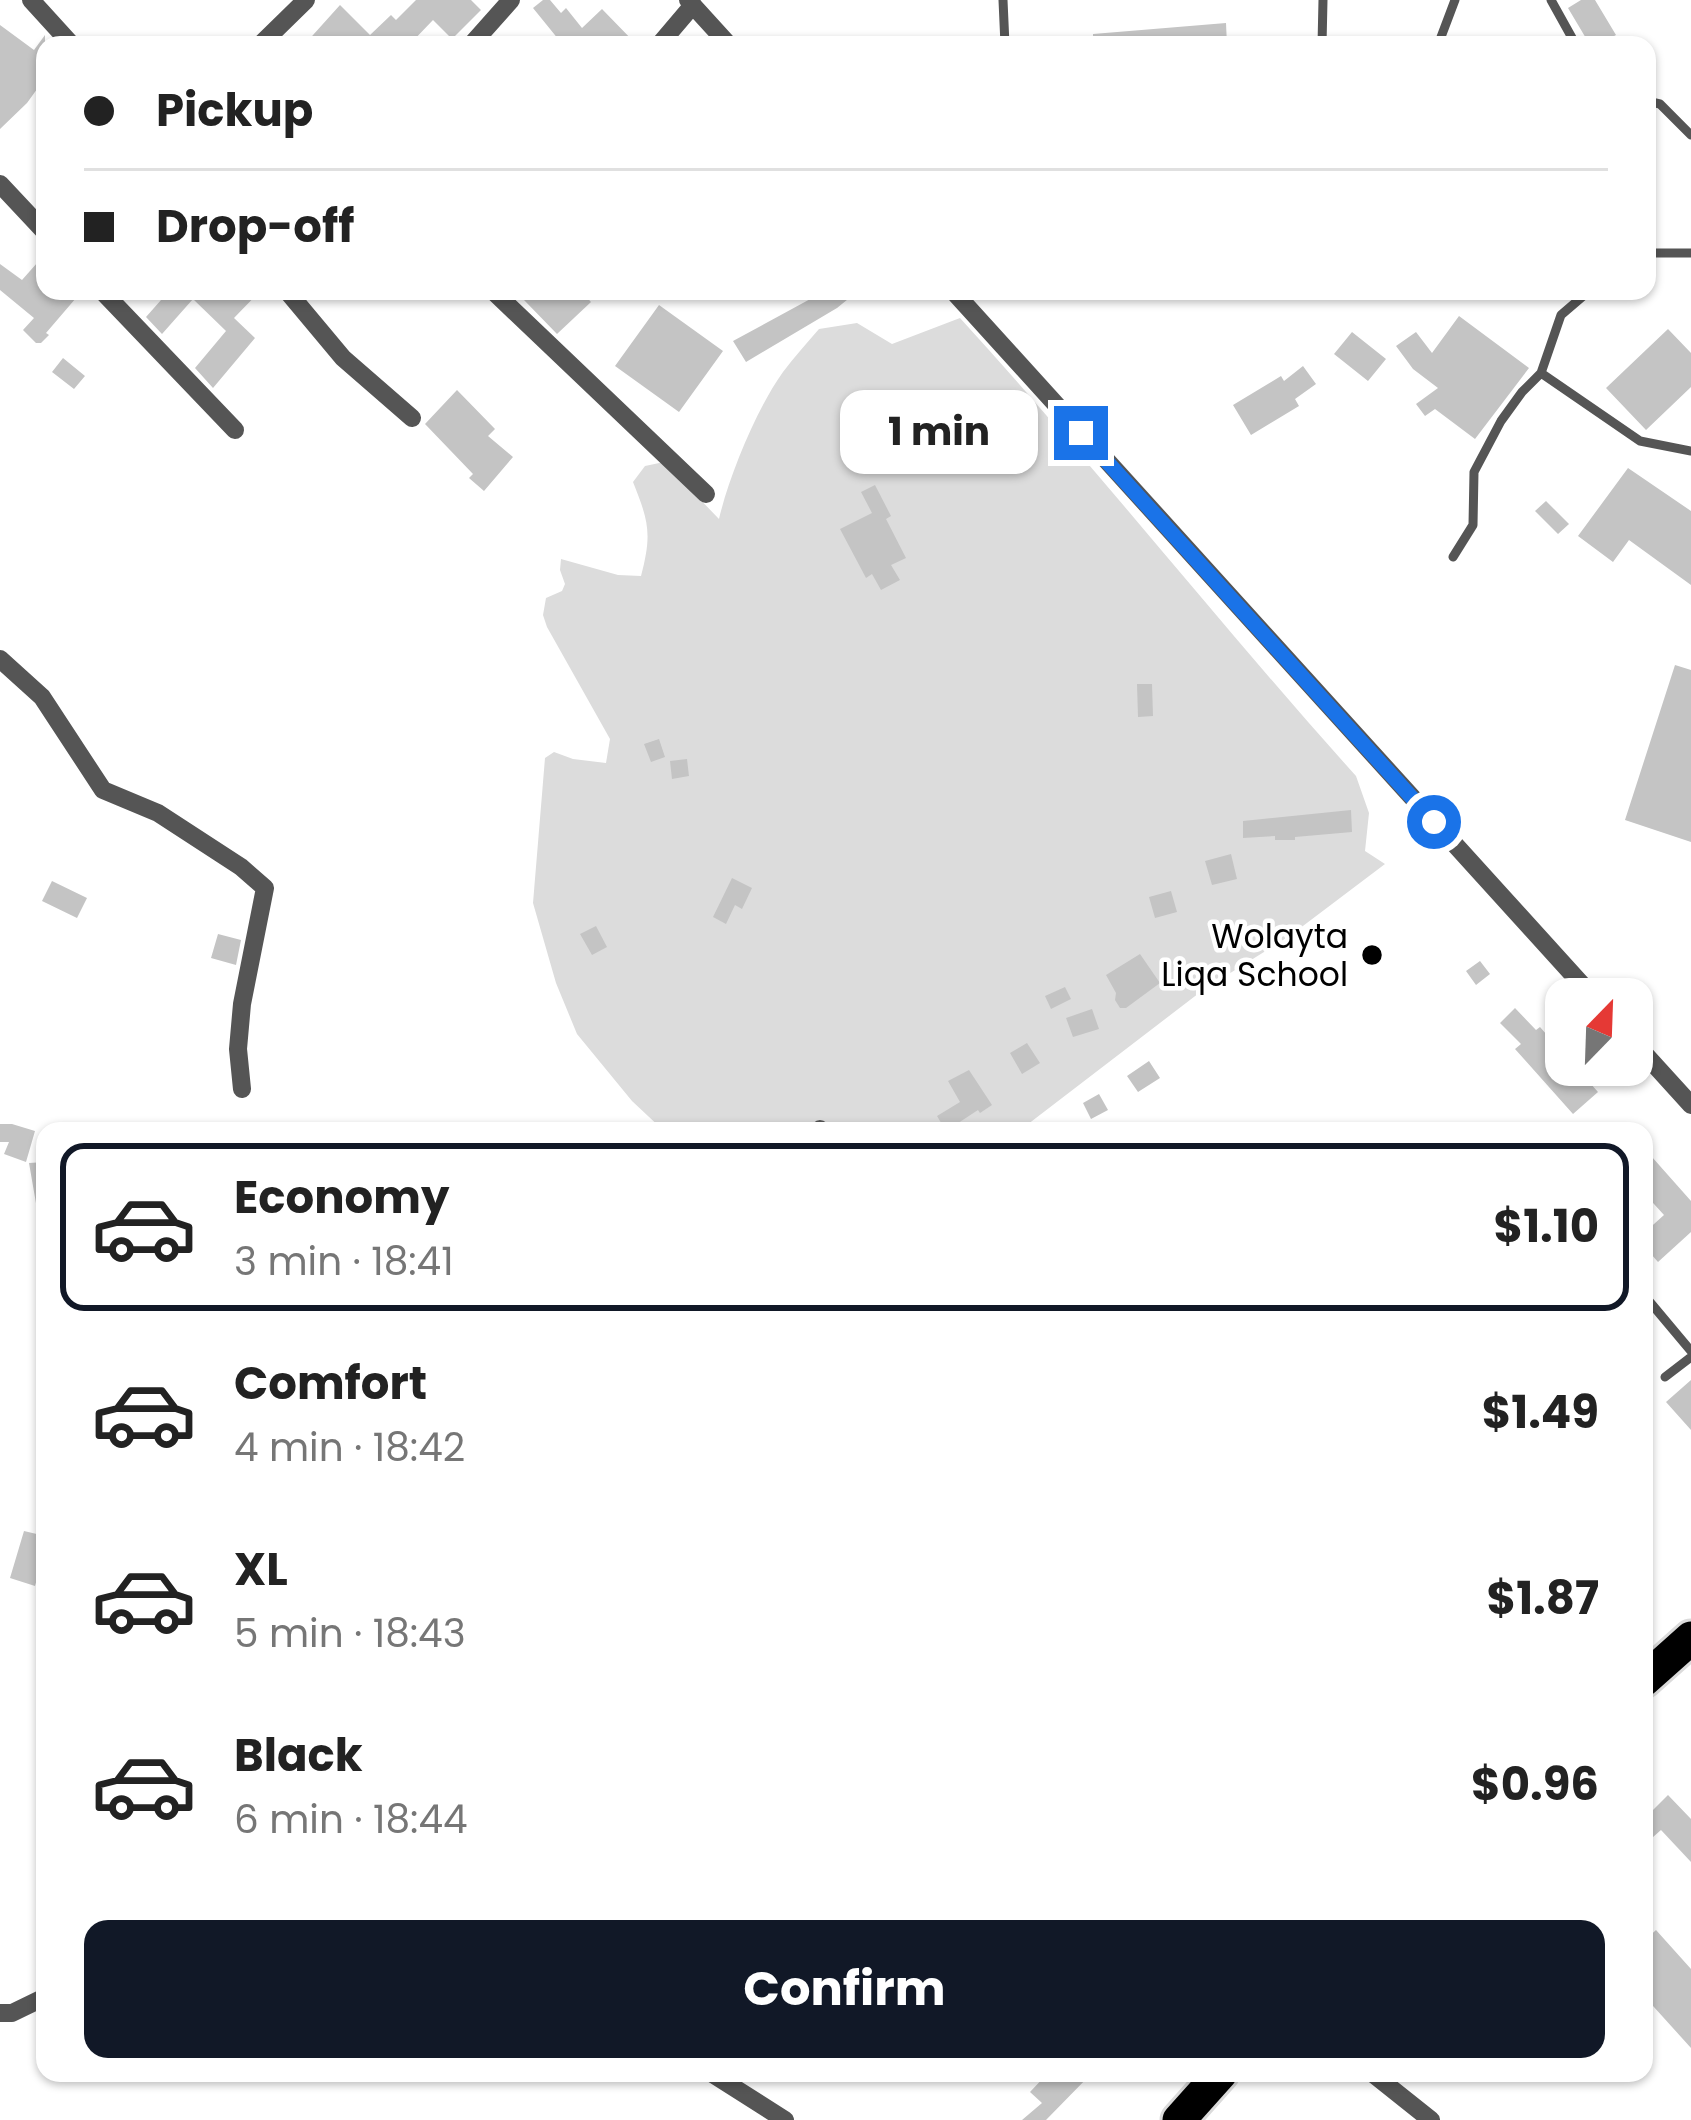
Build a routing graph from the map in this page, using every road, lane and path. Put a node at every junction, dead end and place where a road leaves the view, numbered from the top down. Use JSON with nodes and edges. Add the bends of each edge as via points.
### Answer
{"nodes":[{"id":1,"x":31,"y":0,"type":"edge"},
{"id":2,"x":306,"y":0,"type":"edge"},
{"id":3,"x":511,"y":0,"type":"edge"},
{"id":4,"x":1003,"y":0,"type":"edge"},
{"id":5,"x":1323,"y":0,"type":"edge"},
{"id":6,"x":1455,"y":0,"type":"edge"},
{"id":7,"x":1551,"y":0,"type":"edge"},
{"id":8,"x":691,"y":2,"type":"edge"},
{"id":9,"x":64,"y":36,"type":"edge"},
{"id":10,"x":272,"y":36,"type":"edge"},
{"id":11,"x":479,"y":36,"type":"edge"},
{"id":12,"x":666,"y":36,"type":"edge"},
{"id":13,"x":721,"y":36,"type":"edge"},
{"id":14,"x":1005,"y":36,"type":"edge"},
{"id":15,"x":1322,"y":36,"type":"edge"},
{"id":16,"x":1441,"y":36,"type":"edge"},
{"id":17,"x":1571,"y":36,"type":"edge"},
{"id":18,"x":1656,"y":103,"type":"edge"},
{"id":19,"x":1691,"y":135,"type":"edge"},
{"id":20,"x":0,"y":184,"type":"edge"},
{"id":21,"x":36,"y":222,"type":"edge"},
{"id":22,"x":1656,"y":253,"type":"edge"},
{"id":23,"x":1691,"y":253,"type":"edge"},
{"id":24,"x":110,"y":300,"type":"edge"},
{"id":25,"x":295,"y":300,"type":"edge"},
{"id":26,"x":503,"y":300,"type":"edge"},
{"id":27,"x":960,"y":300,"type":"edge"},
{"id":28,"x":1578,"y":300,"type":"edge"},
{"id":29,"x":1540,"y":374,"type":"junction"},
{"id":30,"x":412,"y":418,"type":"dead end"},
{"id":31,"x":235,"y":430,"type":"dead end"},
{"id":32,"x":1691,"y":451,"type":"edge"},
{"id":33,"x":706,"y":494,"type":"dead end"},
{"id":34,"x":1453,"y":557,"type":"dead end"},
{"id":35,"x":0,"y":659,"type":"edge"},
{"id":36,"x":1576,"y":978,"type":"edge"},
{"id":37,"x":1653,"y":1063,"type":"edge"},
{"id":38,"x":242,"y":1089,"type":"dead end"},
{"id":39,"x":1691,"y":1105,"type":"edge"},
{"id":40,"x":1653,"y":1306,"type":"edge"},
{"id":41,"x":1691,"y":1354,"type":"edge"},
{"id":42,"x":1665,"y":1377,"type":"dead end"},
{"id":43,"x":1691,"y":1637,"type":"edge"},
{"id":44,"x":1653,"y":1672,"type":"edge"},
{"id":45,"x":36,"y":2001,"type":"edge"},
{"id":46,"x":0,"y":2014,"type":"edge"},
{"id":47,"x":725,"y":2082,"type":"edge"},
{"id":48,"x":1213,"y":2082,"type":"edge"},
{"id":49,"x":1383,"y":2082,"type":"edge"},
{"id":50,"x":785,"y":2120,"type":"edge"},
{"id":51,"x":1179,"y":2120,"type":"edge"},
{"id":52,"x":1431,"y":2120,"type":"edge"}],
"edges":[{"from":1,"to":9,"type":"street"},
{"from":2,"to":10,"type":"street"},
{"from":3,"to":11,"type":"street"},
{"from":4,"to":14,"type":"lane"},
{"from":5,"to":15,"type":"lane"},
{"from":6,"to":16,"type":"lane"},
{"from":7,"to":17,"type":"lane"},
{"from":8,"to":12,"type":"street"},
{"from":8,"to":13,"type":"street"},
{"from":18,"to":19,"type":"lane"},
{"from":20,"to":21,"type":"street"},
{"from":22,"to":23,"type":"lane"},
{"from":24,"to":31,"type":"street"},
{"from":25,"to":30,"type":"street"},
{"from":26,"to":33,"type":"street"},
{"from":27,"to":36,"type":"street"},
{"from":28,"to":29,"type":"lane","via":[[1561,315]]},
{"from":29,"to":32,"type":"lane","via":[[1640,441]]},
{"from":29,"to":34,"type":"lane","via":[[1501,421],[1474,472],[1474,525]]},
{"from":35,"to":38,"type":"street","via":[[42,697],[103,790],[158,813],[265,888],[242,1004]]},
{"from":37,"to":39,"type":"street"},
{"from":40,"to":41,"type":"lane"},
{"from":41,"to":42,"type":"lane"},
{"from":43,"to":44,"type":"highway"},
{"from":45,"to":46,"type":"street"},
{"from":47,"to":50,"type":"street"},
{"from":48,"to":51,"type":"highway"},
{"from":49,"to":52,"type":"street"}]}
